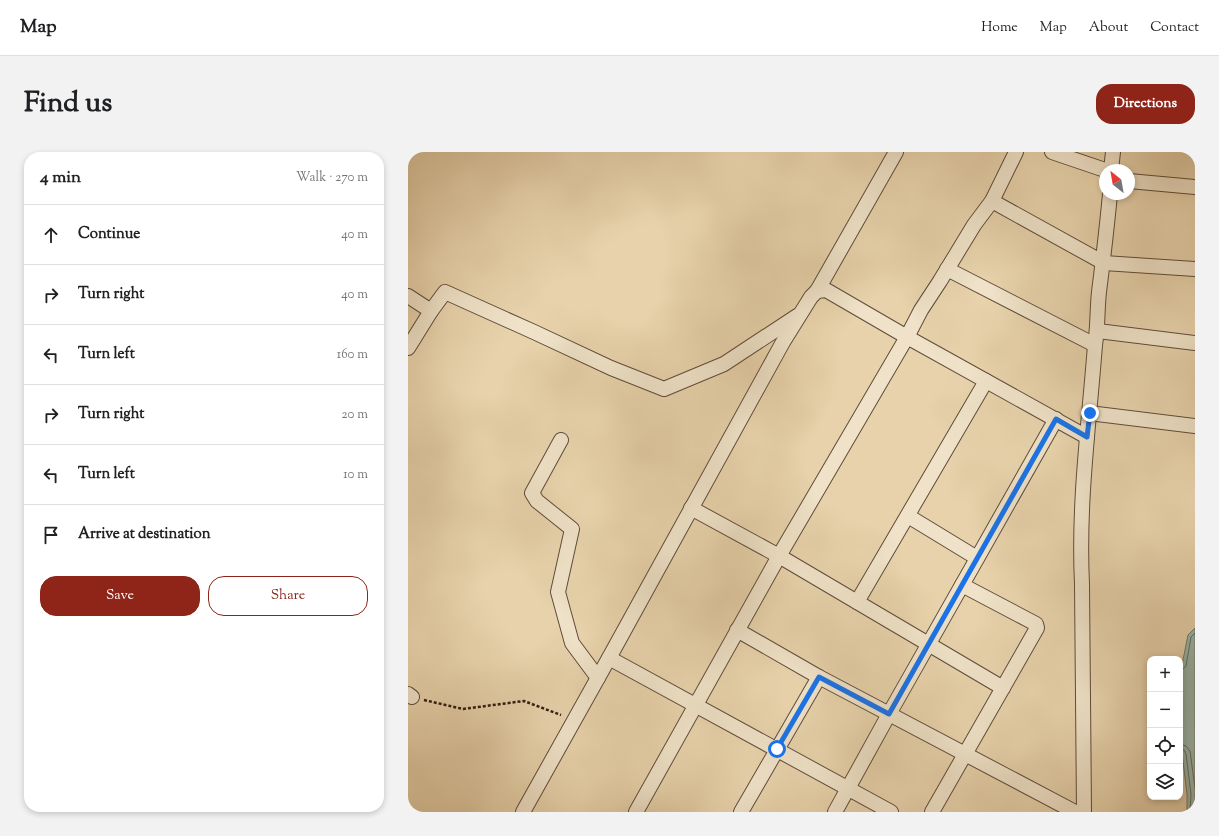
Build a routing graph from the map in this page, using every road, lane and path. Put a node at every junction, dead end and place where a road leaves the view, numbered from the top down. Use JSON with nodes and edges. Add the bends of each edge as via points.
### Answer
{"nodes":[{"id":1,"x":896,"y":152,"type":"edge"},
{"id":2,"x":1016,"y":152,"type":"edge"},
{"id":3,"x":1052,"y":152,"type":"edge"},
{"id":4,"x":1113,"y":152,"type":"edge"},
{"id":5,"x":1112,"y":164,"type":"edge"},
{"id":6,"x":1099,"y":168,"type":"edge"},
{"id":7,"x":1135,"y":182,"type":"edge"},
{"id":8,"x":1195,"y":187,"type":"edge"},
{"id":9,"x":1109,"y":200,"type":"edge"},
{"id":10,"x":992,"y":202,"type":"junction"},
{"id":11,"x":1104,"y":263,"type":"junction"},
{"id":12,"x":947,"y":268,"type":"junction"},
{"id":13,"x":1195,"y":269,"type":"edge"},
{"id":14,"x":817,"y":291,"type":"junction"},
{"id":15,"x":408,"y":296,"type":"edge"},
{"id":16,"x":431,"y":311,"type":"junction"},
{"id":17,"x":800,"y":313,"type":"junction"},
{"id":18,"x":907,"y":337,"type":"junction"},
{"id":19,"x":1096,"y":338,"type":"junction"},
{"id":20,"x":1195,"y":343,"type":"edge"},
{"id":21,"x":408,"y":348,"type":"edge"},
{"id":22,"x":986,"y":380,"type":"junction"},
{"id":23,"x":1090,"y":413,"type":"junction"},
{"id":24,"x":1056,"y":419,"type":"junction"},
{"id":25,"x":1195,"y":426,"type":"edge"},
{"id":26,"x":1087,"y":437,"type":"junction"},
{"id":27,"x":561,"y":440,"type":"dead end"},
{"id":28,"x":691,"y":508,"type":"junction"},
{"id":29,"x":908,"y":516,"type":"junction"},
{"id":30,"x":779,"y":556,"type":"junction"},
{"id":31,"x":977,"y":558,"type":"junction"},
{"id":32,"x":962,"y":585,"type":"junction"},
{"id":33,"x":857,"y":602,"type":"junction"},
{"id":34,"x":737,"y":630,"type":"junction"},
{"id":35,"x":929,"y":644,"type":"junction"},
{"id":36,"x":609,"y":658,"type":"junction"},
{"id":37,"x":819,"y":677,"type":"junction"},
{"id":38,"x":598,"y":678,"type":"junction"},
{"id":39,"x":1003,"y":688,"type":"junction"},
{"id":40,"x":410,"y":695,"type":"edge"},
{"id":41,"x":695,"y":706,"type":"junction"},
{"id":42,"x":889,"y":714,"type":"junction"},
{"id":43,"x":575,"y":720,"type":"junction"},
{"id":44,"x":777,"y":749,"type":"junction"},
{"id":45,"x":966,"y":754,"type":"junction"},
{"id":46,"x":848,"y":788,"type":"junction"},
{"id":47,"x":523,"y":812,"type":"edge"},
{"id":48,"x":636,"y":812,"type":"edge"},
{"id":49,"x":741,"y":812,"type":"edge"},
{"id":50,"x":835,"y":812,"type":"edge"},
{"id":51,"x":891,"y":812,"type":"edge"},
{"id":52,"x":932,"y":812,"type":"edge"},
{"id":53,"x":1075,"y":812,"type":"edge"},
{"id":54,"x":1084,"y":812,"type":"edge"}],
"edges":[{"from":1,"to":14,"type":"street"},
{"from":2,"to":10,"type":"street"},
{"from":3,"to":6,"type":"street"},
{"from":4,"to":5,"type":"street"},
{"from":7,"to":8,"type":"street"},
{"from":9,"to":11,"type":"street"},
{"from":10,"to":11,"type":"street"},
{"from":10,"to":12,"type":"street"},
{"from":11,"to":13,"type":"street"},
{"from":11,"to":19,"type":"street"},
{"from":12,"to":18,"type":"street"},
{"from":12,"to":19,"type":"street"},
{"from":14,"to":17,"type":"street"},
{"from":14,"to":18,"type":"street","via":[[826,290]]},
{"from":15,"to":16,"type":"street"},
{"from":16,"to":17,"type":"street","via":[[445,292],[611,368],[664,389],[724,364]]},
{"from":16,"to":21,"type":"street"},
{"from":17,"to":28,"type":"street"},
{"from":18,"to":22,"type":"street"},
{"from":18,"to":30,"type":"street"},
{"from":19,"to":20,"type":"street"},
{"from":19,"to":23,"type":"street"},
{"from":22,"to":24,"type":"street"},
{"from":22,"to":29,"type":"street"},
{"from":23,"to":25,"type":"street"},
{"from":23,"to":26,"type":"street"},
{"from":24,"to":26,"type":"street"},
{"from":24,"to":31,"type":"street"},
{"from":26,"to":54,"type":"street","via":[[1081,553]]},
{"from":27,"to":38,"type":"street","via":[[532,493],[537,501],[572,529],[558,592],[572,643]]},
{"from":28,"to":30,"type":"street"},
{"from":28,"to":36,"type":"street"},
{"from":29,"to":31,"type":"street"},
{"from":29,"to":33,"type":"street"},
{"from":30,"to":33,"type":"street"},
{"from":30,"to":34,"type":"street"},
{"from":31,"to":32,"type":"street"},
{"from":32,"to":35,"type":"street"},
{"from":32,"to":39,"type":"street","via":[[1036,624],[1037,628]]},
{"from":33,"to":35,"type":"street"},
{"from":34,"to":37,"type":"street"},
{"from":34,"to":41,"type":"street"},
{"from":35,"to":39,"type":"street"},
{"from":35,"to":42,"type":"street"},
{"from":36,"to":38,"type":"street"},
{"from":36,"to":41,"type":"street"},
{"from":37,"to":42,"type":"street"},
{"from":37,"to":44,"type":"street"},
{"from":38,"to":43,"type":"street"},
{"from":39,"to":45,"type":"street"},
{"from":40,"to":43,"type":"path","via":[[463,709],[524,701]]},
{"from":41,"to":44,"type":"street"},
{"from":41,"to":48,"type":"street"},
{"from":42,"to":45,"type":"street"},
{"from":42,"to":46,"type":"street"},
{"from":43,"to":47,"type":"street"},
{"from":44,"to":46,"type":"street"},
{"from":44,"to":49,"type":"street"},
{"from":45,"to":52,"type":"street"},
{"from":45,"to":53,"type":"street"},
{"from":46,"to":50,"type":"street"},
{"from":46,"to":51,"type":"street"}]}
